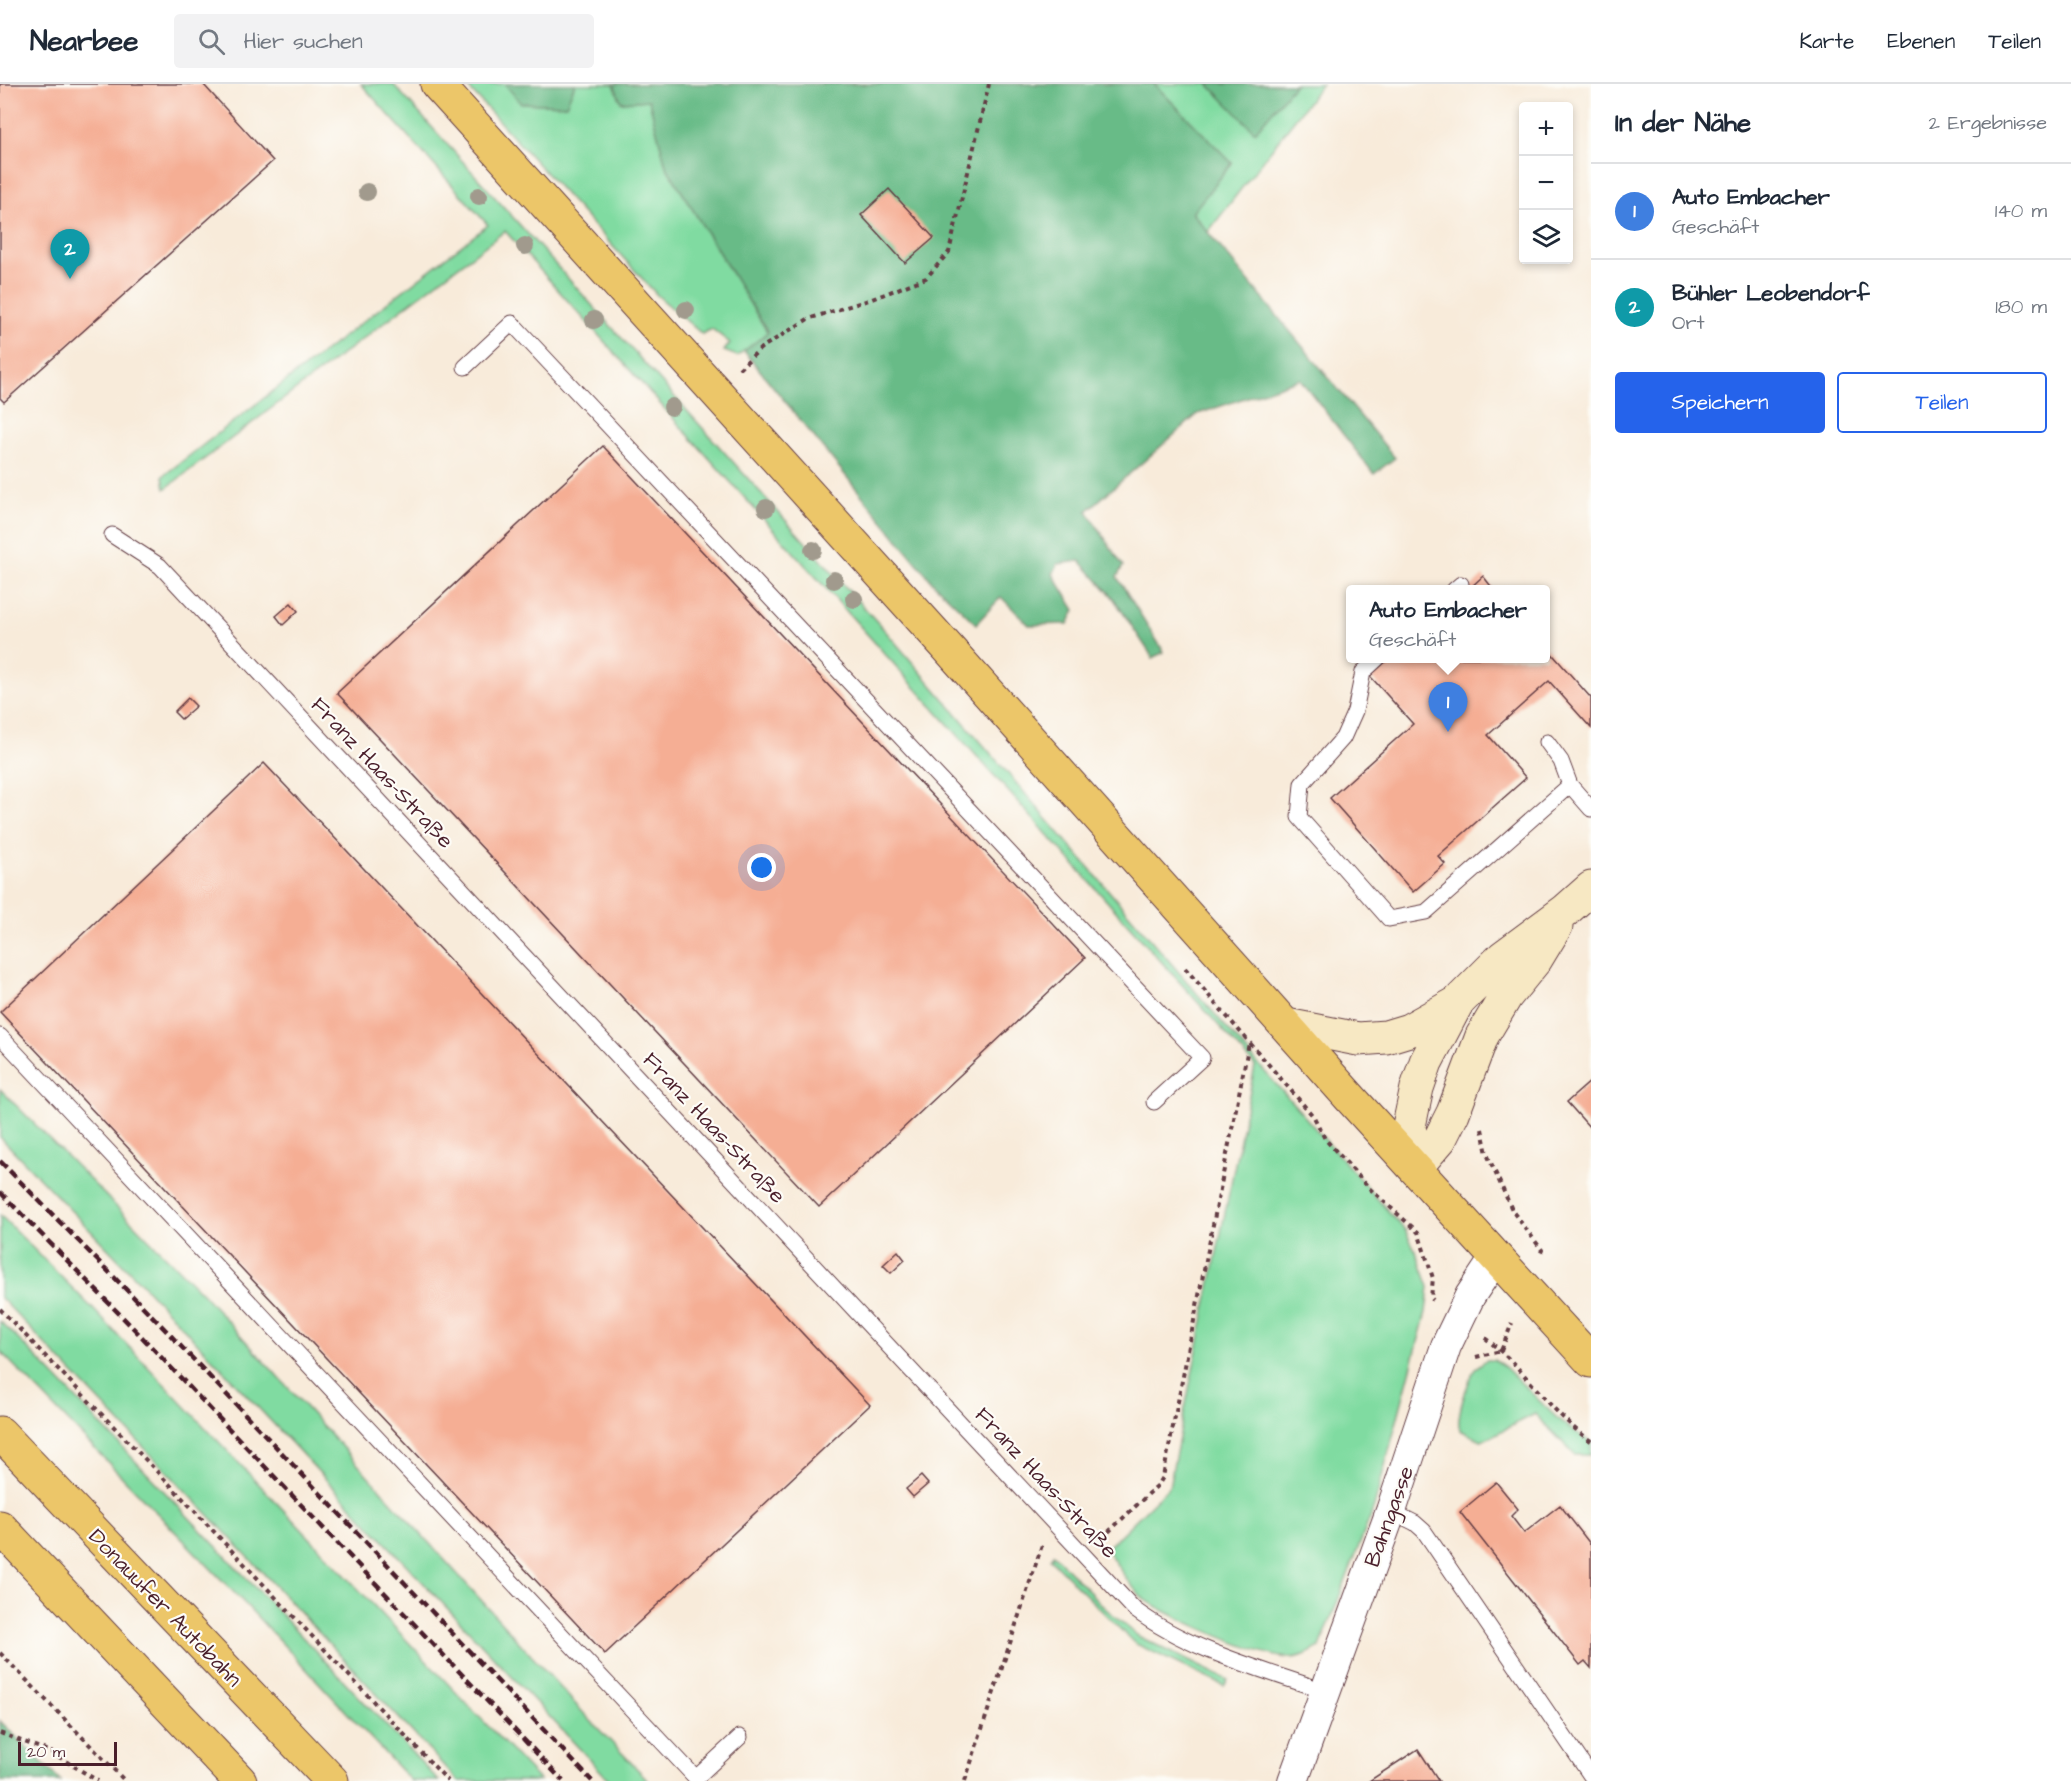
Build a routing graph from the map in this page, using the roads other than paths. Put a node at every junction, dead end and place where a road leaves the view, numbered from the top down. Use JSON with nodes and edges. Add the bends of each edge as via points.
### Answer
{"nodes":[{"id":1,"x":437,"y":84,"type":"edge"},
{"id":2,"x":465,"y":367,"type":"dead end"},
{"id":3,"x":112,"y":535,"type":"dead end"},
{"id":4,"x":1373,"y":663,"type":"edge"},
{"id":5,"x":1547,"y":742,"type":"dead end"},
{"id":6,"x":1570,"y":785,"type":"junction"},
{"id":7,"x":1591,"y":809,"type":"edge"},
{"id":8,"x":1591,"y":888,"type":"edge"},
{"id":9,"x":1565,"y":911,"type":"junction"},
{"id":10,"x":1457,"y":1003,"type":"junction"},
{"id":11,"x":1286,"y":1025,"type":"junction"},
{"id":12,"x":0,"y":1036,"type":"edge"},
{"id":13,"x":1154,"y":1102,"type":"dead end"},
{"id":14,"x":1415,"y":1168,"type":"junction"},
{"id":15,"x":1497,"y":1257,"type":"junction"},
{"id":16,"x":1591,"y":1361,"type":"edge"},
{"id":17,"x":0,"y":1432,"type":"edge"},
{"id":18,"x":1390,"y":1511,"type":"junction"},
{"id":19,"x":0,"y":1527,"type":"edge"},
{"id":20,"x":1324,"y":1691,"type":"junction"},
{"id":21,"x":740,"y":1737,"type":"dead end"},
{"id":22,"x":1591,"y":1776,"type":"edge"},
{"id":23,"x":1302,"y":1777,"type":"edge"},
{"id":24,"x":240,"y":1781,"type":"edge"},
{"id":25,"x":332,"y":1781,"type":"edge"}],
"edges":[{"from":1,"to":11,"type":"main road"},
{"from":2,"to":13,"type":"lane","via":[[513,323],[1202,1058]]},
{"from":3,"to":20,"type":"lane","name":"Franz Haas-Straße","via":[[160,566],[1135,1610],[1153,1623],[1238,1661]]},
{"from":4,"to":6,"type":"lane","via":[[1363,672],[1355,711],[1342,738],[1302,784],[1299,817],[1389,919],[1426,912]]},
{"from":5,"to":6,"type":"lane","via":[[1561,761]]},
{"from":6,"to":7,"type":"lane"},
{"from":8,"to":9,"type":"street"},
{"from":9,"to":10,"type":"street","via":[[1503,957]]},
{"from":9,"to":14,"type":"street","via":[[1482,1036],[1440,1139]]},
{"from":10,"to":11,"type":"street","via":[[1386,1038],[1358,1039]]},
{"from":10,"to":14,"type":"street","via":[[1417,1088],[1409,1126]]},
{"from":11,"to":14,"type":"main road"},
{"from":12,"to":21,"type":"lane","via":[[696,1778]]},
{"from":14,"to":15,"type":"main road"},
{"from":15,"to":16,"type":"main road"},
{"from":15,"to":18,"type":"street","name":"Bahngasse","via":[[1470,1296],[1446,1346]]},
{"from":17,"to":25,"type":"main road","name":"Donauufer Autobahn"},
{"from":18,"to":20,"type":"street","name":"Bahngasse"},
{"from":18,"to":22,"type":"lane","via":[[1424,1531]]},
{"from":19,"to":24,"type":"main road"},
{"from":20,"to":23,"type":"street","name":"Bahngasse"}]}
